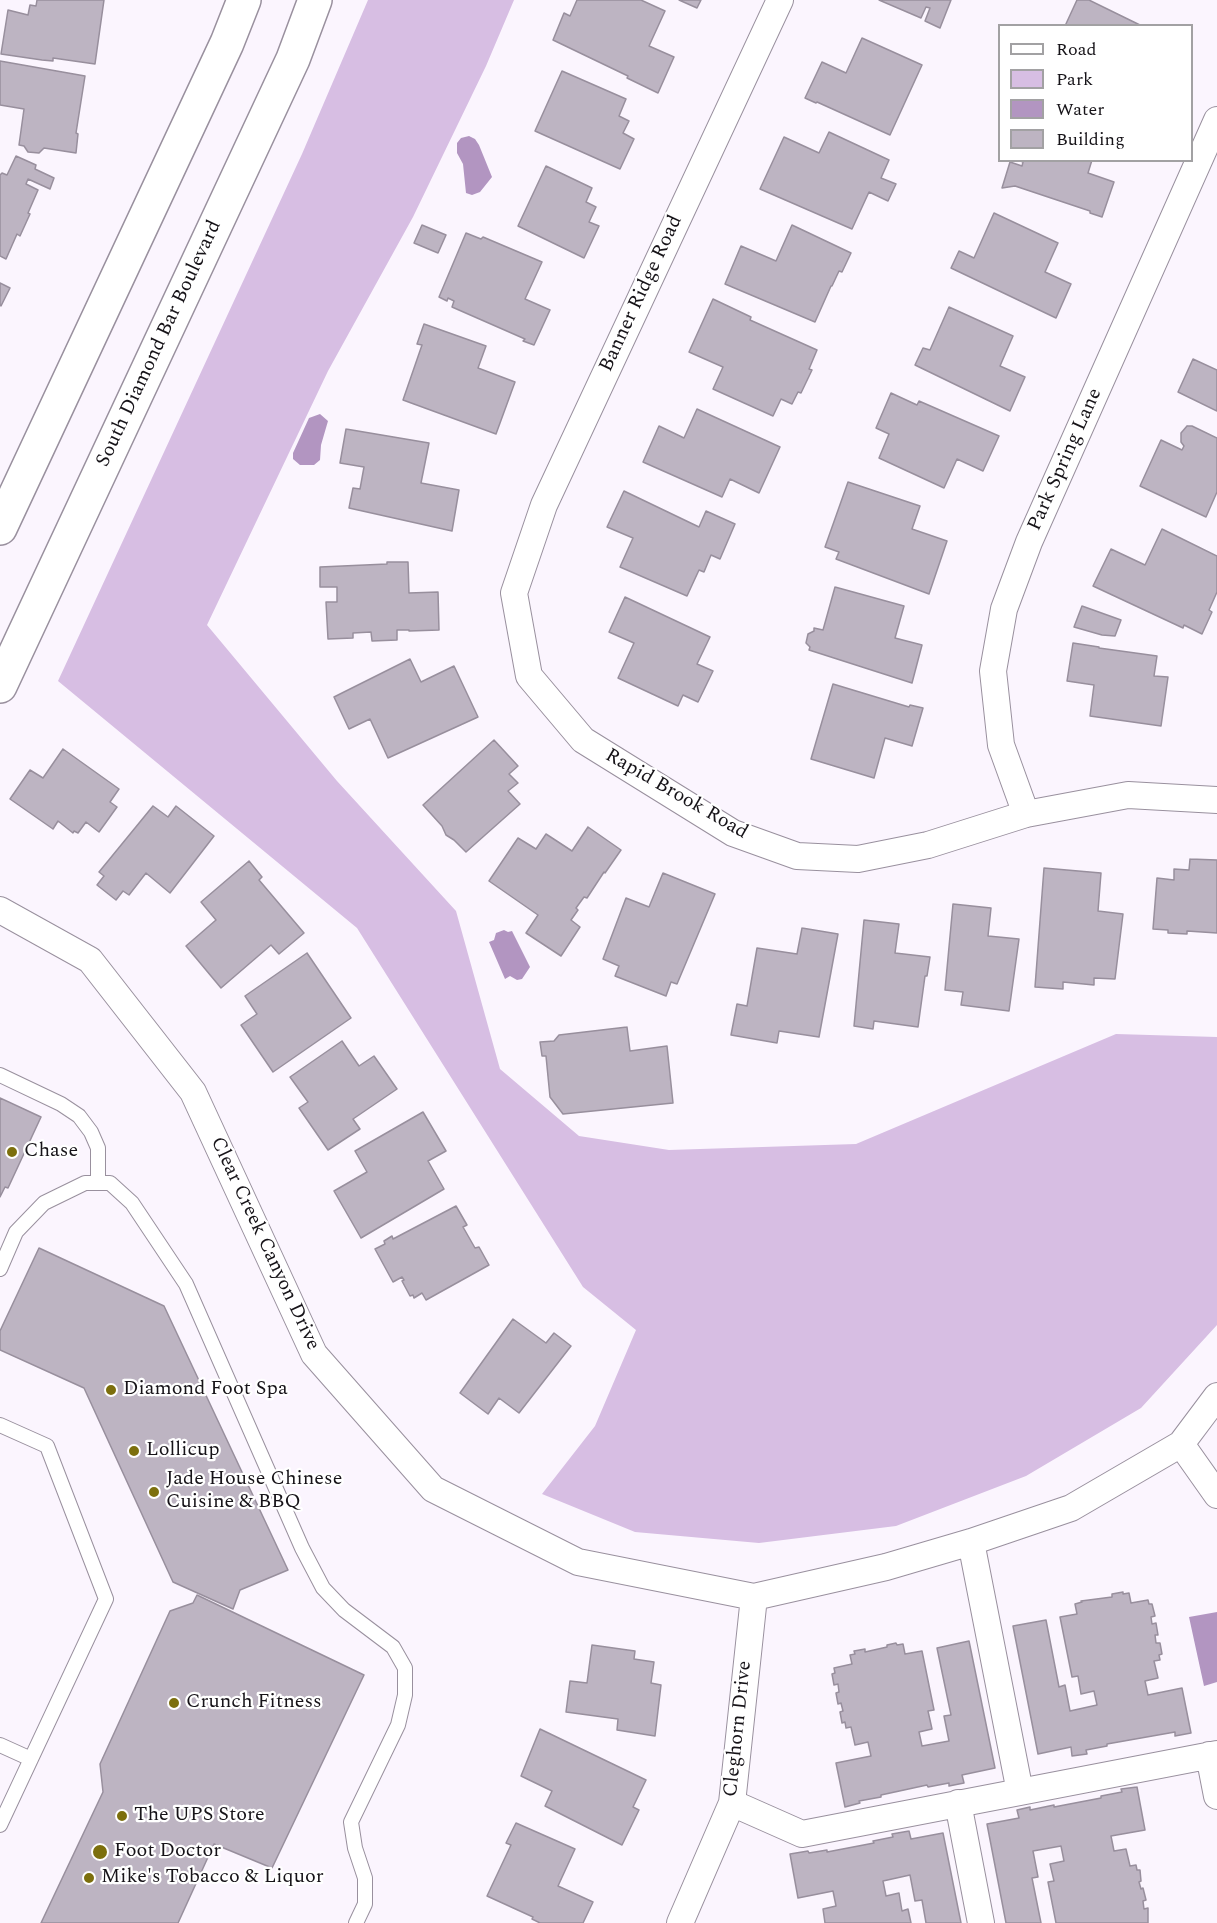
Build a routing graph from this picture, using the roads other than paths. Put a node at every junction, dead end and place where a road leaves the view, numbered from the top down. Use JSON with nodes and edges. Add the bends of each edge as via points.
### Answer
{"nodes":[{"id":1,"x":244,"y":0,"type":"edge"},
{"id":2,"x":315,"y":0,"type":"edge"},
{"id":3,"x":780,"y":0,"type":"edge"},
{"id":4,"x":1217,"y":120,"type":"edge"},
{"id":5,"x":0,"y":528,"type":"edge"},
{"id":6,"x":514,"y":593,"type":"joint"},
{"id":7,"x":0,"y":686,"type":"edge"},
{"id":8,"x":1217,"y":800,"type":"edge"},
{"id":9,"x":1026,"y":814,"type":"junction"},
{"id":10,"x":0,"y":910,"type":"edge"},
{"id":11,"x":0,"y":1075,"type":"edge"},
{"id":12,"x":98,"y":1183,"type":"junction"},
{"id":13,"x":0,"y":1269,"type":"edge"},
{"id":14,"x":1217,"y":1396,"type":"edge"},
{"id":15,"x":0,"y":1425,"type":"edge"},
{"id":16,"x":1181,"y":1444,"type":"junction"},
{"id":17,"x":1217,"y":1495,"type":"edge"},
{"id":18,"x":971,"y":1542,"type":"junction"},
{"id":19,"x":754,"y":1597,"type":"junction"},
{"id":20,"x":0,"y":1745,"type":"edge"},
{"id":21,"x":1213,"y":1755,"type":"edge"},
{"id":22,"x":31,"y":1759,"type":"junction"},
{"id":23,"x":1020,"y":1792,"type":"junction"},
{"id":24,"x":1217,"y":1796,"type":"edge"},
{"id":25,"x":732,"y":1803,"type":"junction"},
{"id":26,"x":958,"y":1803,"type":"junction"},
{"id":27,"x":0,"y":1825,"type":"edge"},
{"id":28,"x":356,"y":1923,"type":"edge"},
{"id":29,"x":680,"y":1923,"type":"edge"},
{"id":30,"x":981,"y":1923,"type":"edge"}],
"edges":[{"from":1,"to":5,"type":"main road"},
{"from":2,"to":7,"type":"main road","name":"South Diamond Bar Boulevard","via":[[288,69]]},
{"from":3,"to":6,"type":"street","name":"Banner Ridge Road","via":[[544,504]]},
{"from":4,"to":9,"type":"street","name":"Park Spring Lane","via":[[1029,542],[1004,609],[993,671],[1001,745]]},
{"from":6,"to":9,"type":"street","name":"Rapid Brook Road","via":[[529,676],[583,740],[733,833],[797,856],[858,859],[928,845]]},
{"from":8,"to":9,"type":"street","name":"Rapid Brook Road","via":[[1128,795]]},
{"from":10,"to":19,"type":"street","name":"Clear Creek Canyon Drive","via":[[90,960],[193,1092],[314,1354],[433,1488],[578,1562]]},
{"from":11,"to":12,"type":"lane","via":[[79,1116],[98,1148]]},
{"from":12,"to":13,"type":"lane","via":[[85,1183],[44,1203],[16,1232]]},
{"from":12,"to":28,"type":"lane","via":[[110,1183],[132,1203],[186,1284],[323,1588],[344,1610],[393,1647],[405,1668],[405,1695],[398,1725],[351,1822],[365,1878],[365,1904]]},
{"from":14,"to":16,"type":"street","name":"Clear Creek Canyon Drive"},
{"from":15,"to":22,"type":"lane","via":[[47,1446],[106,1599]]},
{"from":16,"to":17,"type":"street"},
{"from":16,"to":18,"type":"street","name":"Clear Creek Canyon Drive","via":[[1071,1508]]},
{"from":18,"to":19,"type":"street","name":"Clear Creek Canyon Drive","via":[[886,1567]]},
{"from":18,"to":23,"type":"street"},
{"from":19,"to":25,"type":"street","name":"Cleghorn Drive"},
{"from":20,"to":22,"type":"lane"},
{"from":21,"to":23,"type":"street"},
{"from":21,"to":24,"type":"street"},
{"from":22,"to":27,"type":"lane"},
{"from":23,"to":26,"type":"street"},
{"from":25,"to":26,"type":"street","via":[[802,1833]]},
{"from":25,"to":29,"type":"street","name":"Cleghorn Drive"},
{"from":26,"to":30,"type":"street"}]}
